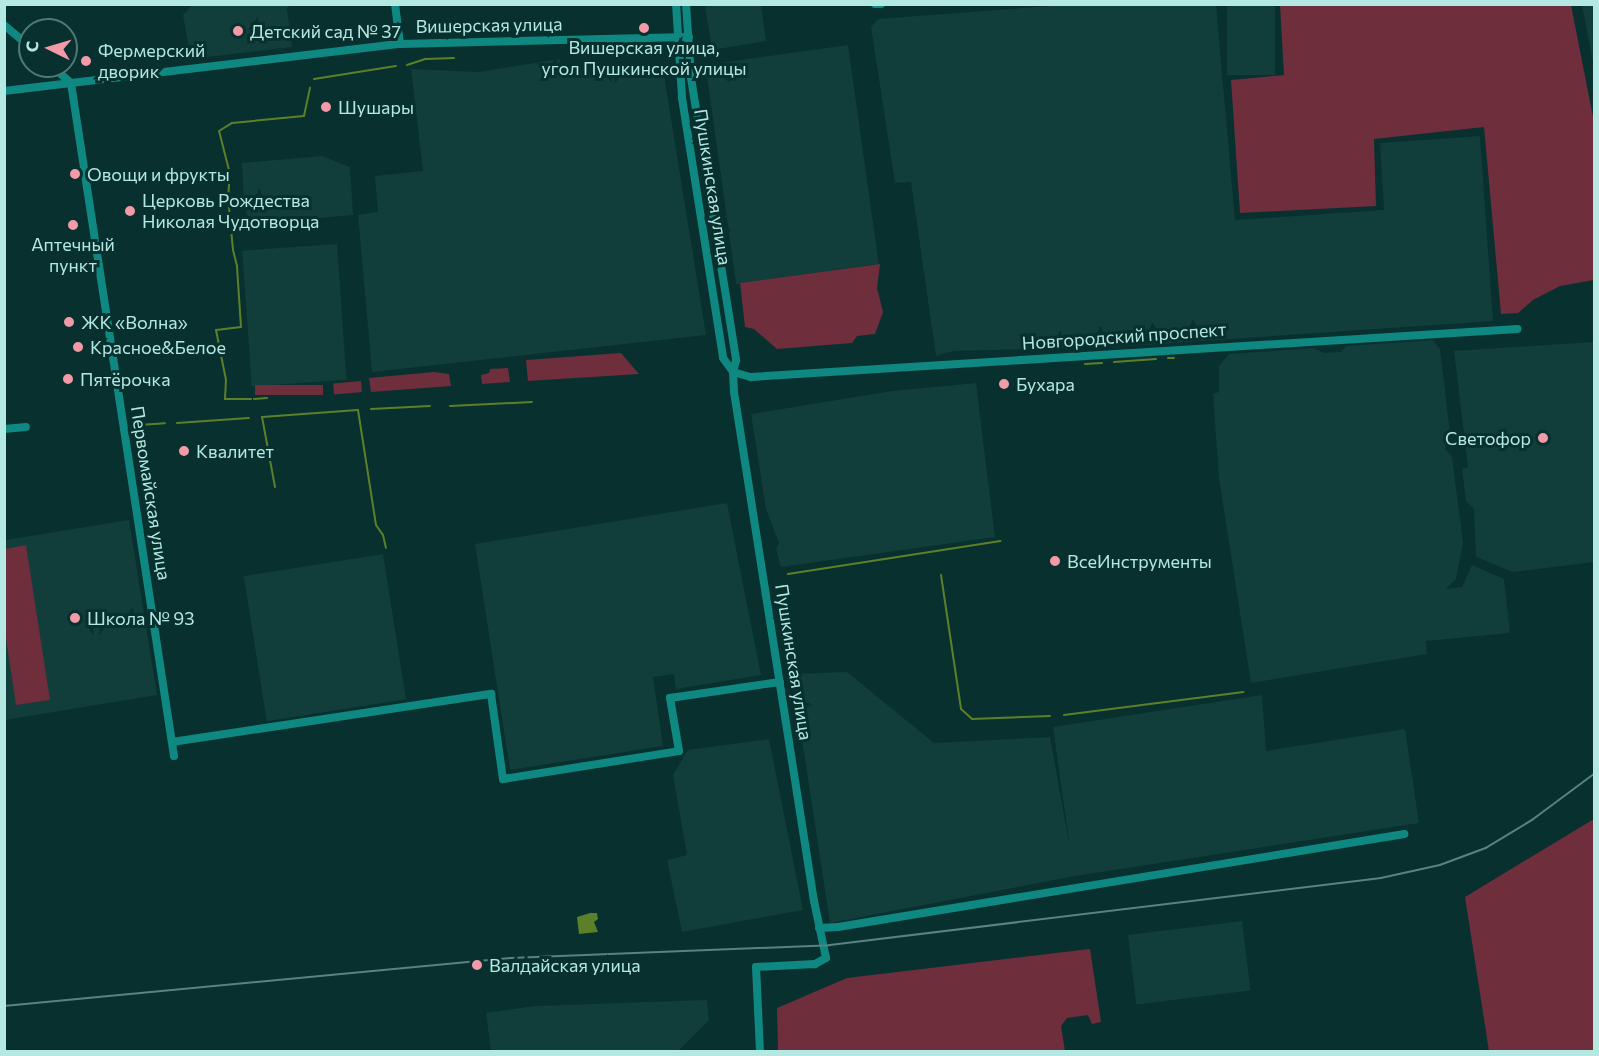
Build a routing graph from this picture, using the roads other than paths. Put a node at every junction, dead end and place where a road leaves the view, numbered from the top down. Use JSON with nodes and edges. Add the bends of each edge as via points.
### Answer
{"nodes":[{"id":1,"x":395,"y":4,"type":"edge"},
{"id":2,"x":676,"y":4,"type":"edge"},
{"id":3,"x":686,"y":4,"type":"edge"},
{"id":4,"x":875,"y":4,"type":"edge"},
{"id":5,"x":881,"y":4,"type":"edge"},
{"id":6,"x":4,"y":25,"type":"edge"},
{"id":7,"x":18,"y":37,"type":"edge"},
{"id":8,"x":688,"y":37,"type":"junction"},
{"id":9,"x":678,"y":38,"type":"junction"},
{"id":10,"x":400,"y":44,"type":"junction"},
{"id":11,"x":65,"y":78,"type":"edge"},
{"id":12,"x":71,"y":83,"type":"junction"},
{"id":13,"x":4,"y":91,"type":"edge"},
{"id":14,"x":1517,"y":329,"type":"dead end"},
{"id":15,"x":733,"y":372,"type":"junction"},
{"id":16,"x":26,"y":427,"type":"dead end"},
{"id":17,"x":4,"y":429,"type":"edge"},
{"id":18,"x":780,"y":681,"type":"junction"},
{"id":19,"x":172,"y":742,"type":"junction"},
{"id":20,"x":174,"y":756,"type":"dead end"},
{"id":21,"x":1404,"y":834,"type":"dead end"},
{"id":22,"x":819,"y":928,"type":"junction"},
{"id":23,"x":760,"y":1052,"type":"edge"}],
"edges":[{"from":1,"to":10,"type":"street"},
{"from":2,"to":9,"type":"street","name":"Пушкинская улица"},
{"from":3,"to":8,"type":"street","name":"Пушкинская улица"},
{"from":4,"to":5,"type":"street"},
{"from":6,"to":7,"type":"street"},
{"from":8,"to":9,"type":"street","name":"Вишерская улица"},
{"from":8,"to":15,"type":"street","name":"Пушкинская улица","via":[[691,78],[736,360]]},
{"from":9,"to":10,"type":"street","name":"Вишерская улица"},
{"from":9,"to":15,"type":"street","name":"Пушкинская улица","via":[[682,98],[723,358]]},
{"from":10,"to":12,"type":"street","name":"Вишерская улица"},
{"from":11,"to":12,"type":"street"},
{"from":12,"to":13,"type":"street","name":"Вишерская улица"},
{"from":12,"to":19,"type":"street","name":"Первомайская улица"},
{"from":14,"to":15,"type":"street","name":"Новгородский проспект","via":[[751,377]]},
{"from":15,"to":18,"type":"street","name":"Пушкинская улица"},
{"from":16,"to":17,"type":"street"},
{"from":18,"to":19,"type":"street","via":[[670,698],[678,751],[503,779],[491,694]]},
{"from":18,"to":22,"type":"street","name":"Пушкинская улица"},
{"from":19,"to":20,"type":"street","name":"Первомайская улица"},
{"from":21,"to":22,"type":"street"},
{"from":22,"to":23,"type":"street","name":"Пушкинская улица","via":[[826,958],[815,964],[756,967]]}]}
